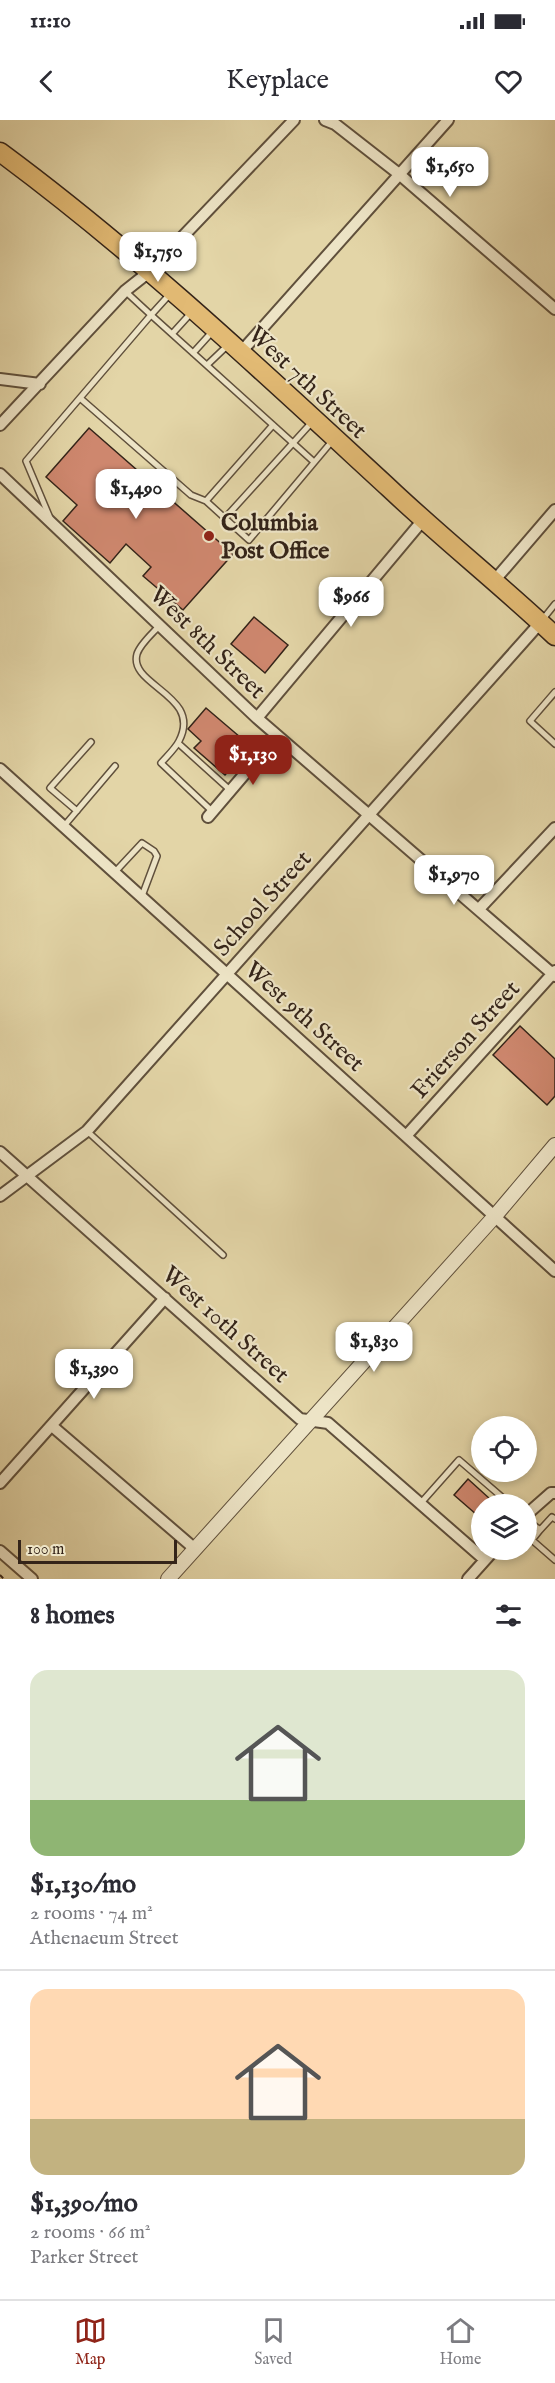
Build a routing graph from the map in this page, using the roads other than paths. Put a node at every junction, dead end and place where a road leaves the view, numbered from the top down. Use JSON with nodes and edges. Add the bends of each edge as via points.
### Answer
{"nodes":[{"id":1,"x":294,"y":120,"type":"edge"},
{"id":2,"x":325,"y":120,"type":"edge"},
{"id":3,"x":448,"y":120,"type":"edge"},
{"id":4,"x":0,"y":147,"type":"edge"},
{"id":5,"x":0,"y":153,"type":"edge"},
{"id":6,"x":23,"y":169,"type":"junction"},
{"id":7,"x":399,"y":174,"type":"junction"},
{"id":8,"x":149,"y":272,"type":"junction"},
{"id":9,"x":125,"y":291,"type":"junction"},
{"id":10,"x":172,"y":292,"type":"junction"},
{"id":11,"x":555,"y":309,"type":"edge"},
{"id":12,"x":193,"y":310,"type":"junction"},
{"id":13,"x":151,"y":315,"type":"junction"},
{"id":14,"x":215,"y":329,"type":"junction"},
{"id":15,"x":172,"y":334,"type":"junction"},
{"id":16,"x":236,"y":348,"type":"junction"},
{"id":17,"x":193,"y":352,"type":"junction"},
{"id":18,"x":207,"y":365,"type":"junction"},
{"id":19,"x":0,"y":379,"type":"edge"},
{"id":20,"x":40,"y":384,"type":"junction"},
{"id":21,"x":80,"y":398,"type":"junction"},
{"id":22,"x":314,"y":419,"type":"junction"},
{"id":23,"x":0,"y":424,"type":"edge"},
{"id":24,"x":273,"y":425,"type":"junction"},
{"id":25,"x":335,"y":439,"type":"junction"},
{"id":26,"x":291,"y":442,"type":"junction"},
{"id":27,"x":314,"y":462,"type":"junction"},
{"id":28,"x":0,"y":474,"type":"edge"},
{"id":29,"x":206,"y":501,"type":"junction"},
{"id":30,"x":555,"y":510,"type":"edge"},
{"id":31,"x":225,"y":518,"type":"junction"},
{"id":32,"x":423,"y":520,"type":"junction"},
{"id":33,"x":52,"y":522,"type":"junction"},
{"id":34,"x":494,"y":581,"type":"junction"},
{"id":35,"x":555,"y":604,"type":"edge"},
{"id":36,"x":540,"y":622,"type":"junction"},
{"id":37,"x":160,"y":625,"type":"junction"},
{"id":38,"x":555,"y":636,"type":"edge"},
{"id":39,"x":555,"y":692,"type":"edge"},
{"id":40,"x":256,"y":718,"type":"junction"},
{"id":41,"x":277,"y":736,"type":"junction"},
{"id":42,"x":91,"y":742,"type":"dead end"},
{"id":43,"x":178,"y":743,"type":"junction"},
{"id":44,"x":555,"y":744,"type":"edge"},
{"id":45,"x":114,"y":766,"type":"dead end"},
{"id":46,"x":0,"y":769,"type":"edge"},
{"id":47,"x":231,"y":790,"type":"junction"},
{"id":48,"x":77,"y":811,"type":"junction"},
{"id":49,"x":211,"y":814,"type":"joint"},
{"id":50,"x":369,"y":814,"type":"junction"},
{"id":51,"x":64,"y":826,"type":"junction"},
{"id":52,"x":555,"y":828,"type":"edge"},
{"id":53,"x":115,"y":872,"type":"junction"},
{"id":54,"x":141,"y":897,"type":"junction"},
{"id":55,"x":479,"y":909,"type":"junction"},
{"id":56,"x":227,"y":974,"type":"junction"},
{"id":57,"x":554,"y":974,"type":"edge"},
{"id":58,"x":87,"y":1131,"type":"junction"},
{"id":59,"x":406,"y":1136,"type":"junction"},
{"id":60,"x":555,"y":1145,"type":"edge"},
{"id":61,"x":0,"y":1152,"type":"edge"},
{"id":62,"x":27,"y":1176,"type":"junction"},
{"id":63,"x":0,"y":1196,"type":"edge"},
{"id":64,"x":495,"y":1216,"type":"junction"},
{"id":65,"x":223,"y":1255,"type":"dead end"},
{"id":66,"x":555,"y":1271,"type":"edge"},
{"id":67,"x":165,"y":1298,"type":"junction"},
{"id":68,"x":309,"y":1421,"type":"junction"},
{"id":69,"x":52,"y":1426,"type":"junction"},
{"id":70,"x":0,"y":1483,"type":"edge"},
{"id":71,"x":555,"y":1492,"type":"edge"},
{"id":72,"x":498,"y":1494,"type":"edge"},
{"id":73,"x":420,"y":1504,"type":"junction"},
{"id":74,"x":537,"y":1506,"type":"edge"},
{"id":75,"x":555,"y":1519,"type":"edge"},
{"id":76,"x":537,"y":1527,"type":"edge"},
{"id":77,"x":540,"y":1530,"type":"junction"},
{"id":78,"x":549,"y":1543,"type":"dead end"},
{"id":79,"x":471,"y":1548,"type":"edge"},
{"id":80,"x":541,"y":1548,"type":"junction"},
{"id":81,"x":195,"y":1549,"type":"junction"},
{"id":82,"x":2,"y":1556,"type":"edge"},
{"id":83,"x":485,"y":1560,"type":"edge"},
{"id":84,"x":555,"y":1560,"type":"edge"},
{"id":85,"x":32,"y":1579,"type":"edge"},
{"id":86,"x":168,"y":1579,"type":"edge"},
{"id":87,"x":468,"y":1579,"type":"edge"}],
"edges":[{"from":1,"to":8,"type":"street"},
{"from":2,"to":7,"type":"street"},
{"from":3,"to":7,"type":"street"},
{"from":4,"to":6,"type":"main road","name":"West 7th Street"},
{"from":5,"to":6,"type":"main road","name":"West 7th Street"},
{"from":6,"to":8,"type":"main road","name":"West 7th Street"},
{"from":7,"to":11,"type":"street"},
{"from":7,"to":16,"type":"street"},
{"from":8,"to":9,"type":"street"},
{"from":8,"to":10,"type":"main road","name":"West 7th Street"},
{"from":9,"to":13,"type":"lane"},
{"from":9,"to":20,"type":"street"},
{"from":10,"to":12,"type":"main road","name":"West 7th Street"},
{"from":10,"to":13,"type":"lane"},
{"from":12,"to":14,"type":"main road","name":"West 7th Street"},
{"from":12,"to":15,"type":"lane"},
{"from":13,"to":15,"type":"lane"},
{"from":13,"to":21,"type":"lane"},
{"from":14,"to":16,"type":"main road","name":"West 7th Street"},
{"from":14,"to":17,"type":"lane"},
{"from":15,"to":17,"type":"lane"},
{"from":16,"to":18,"type":"lane"},
{"from":16,"to":22,"type":"main road","name":"West 7th Street"},
{"from":17,"to":18,"type":"lane"},
{"from":18,"to":24,"type":"lane"},
{"from":19,"to":20,"type":"street"},
{"from":20,"to":23,"type":"street"},
{"from":21,"to":29,"type":"lane","via":[[191,495]]},
{"from":21,"to":33,"type":"lane","via":[[26,461]]},
{"from":22,"to":25,"type":"main road","name":"West 7th Street"},
{"from":22,"to":26,"type":"lane"},
{"from":24,"to":26,"type":"lane"},
{"from":24,"to":29,"type":"lane"},
{"from":25,"to":27,"type":"lane"},
{"from":25,"to":32,"type":"main road","name":"West 7th Street"},
{"from":26,"to":27,"type":"lane"},
{"from":26,"to":31,"type":"lane"},
{"from":27,"to":31,"type":"lane","via":[[249,540]]},
{"from":28,"to":33,"type":"street","name":"West 8th Street"},
{"from":29,"to":31,"type":"lane"},
{"from":30,"to":34,"type":"street"},
{"from":32,"to":34,"type":"main road","name":"West 7th Street"},
{"from":32,"to":40,"type":"street"},
{"from":33,"to":37,"type":"street","name":"West 8th Street"},
{"from":34,"to":36,"type":"main road","name":"West 7th Street"},
{"from":35,"to":36,"type":"lane"},
{"from":36,"to":38,"type":"main road","name":"West 7th Street"},
{"from":36,"to":50,"type":"street","name":"School Street"},
{"from":37,"to":40,"type":"street","name":"West 8th Street"},
{"from":37,"to":43,"type":"lane","via":[[137,652],[136,660],[140,670],[180,708],[183,729]]},
{"from":39,"to":44,"type":"lane","via":[[530,721]]},
{"from":40,"to":41,"type":"street","name":"West 8th Street"},
{"from":41,"to":47,"type":"street"},
{"from":41,"to":50,"type":"street","name":"West 8th Street"},
{"from":42,"to":48,"type":"lane","via":[[50,788]]},
{"from":43,"to":47,"type":"lane"},
{"from":43,"to":49,"type":"lane","via":[[161,763]]},
{"from":45,"to":48,"type":"lane"},
{"from":46,"to":51,"type":"street","name":"West 9th Street"},
{"from":47,"to":49,"type":"street"},
{"from":48,"to":51,"type":"lane"},
{"from":50,"to":55,"type":"street","name":"West 8th Street"},
{"from":50,"to":56,"type":"street","name":"School Street"},
{"from":51,"to":53,"type":"street","name":"West 9th Street"},
{"from":52,"to":55,"type":"street"},
{"from":53,"to":54,"type":"street","name":"West 9th Street"},
{"from":53,"to":54,"type":"lane","via":[[142,843],[154,851],[157,856]]},
{"from":54,"to":56,"type":"street","name":"West 9th Street"},
{"from":55,"to":57,"type":"street","name":"West 8th Street"},
{"from":56,"to":58,"type":"street","name":"School Street"},
{"from":56,"to":59,"type":"street","name":"West 9th Street"},
{"from":57,"to":59,"type":"street","name":"Frierson Street"},
{"from":58,"to":62,"type":"street","name":"School Street"},
{"from":58,"to":65,"type":"lane"},
{"from":59,"to":64,"type":"street","name":"West 9th Street"},
{"from":60,"to":64,"type":"street"},
{"from":61,"to":62,"type":"street","name":"West 10th Street"},
{"from":62,"to":63,"type":"street","name":"School Street"},
{"from":62,"to":67,"type":"street","name":"West 10th Street"},
{"from":64,"to":66,"type":"street","name":"West 9th Street"},
{"from":64,"to":68,"type":"street"},
{"from":67,"to":68,"type":"street","name":"West 10th Street","via":[[300,1419]]},
{"from":67,"to":69,"type":"street"},
{"from":68,"to":73,"type":"street","name":"West 10th Street","via":[[328,1423]]},
{"from":68,"to":81,"type":"street"},
{"from":69,"to":70,"type":"street"},
{"from":69,"to":81,"type":"street"},
{"from":71,"to":74,"type":"street"},
{"from":72,"to":73,"type":"lane","via":[[459,1460]]},
{"from":73,"to":79,"type":"street","name":"West 10th Street"},
{"from":75,"to":77,"type":"lane","via":[[552,1517]]},
{"from":76,"to":77,"type":"lane"},
{"from":77,"to":80,"type":"lane","via":[[531,1540]]},
{"from":78,"to":80,"type":"lane"},
{"from":80,"to":84,"type":"lane"},
{"from":81,"to":86,"type":"street"},
{"from":82,"to":85,"type":"street"},
{"from":83,"to":87,"type":"street"}]}
